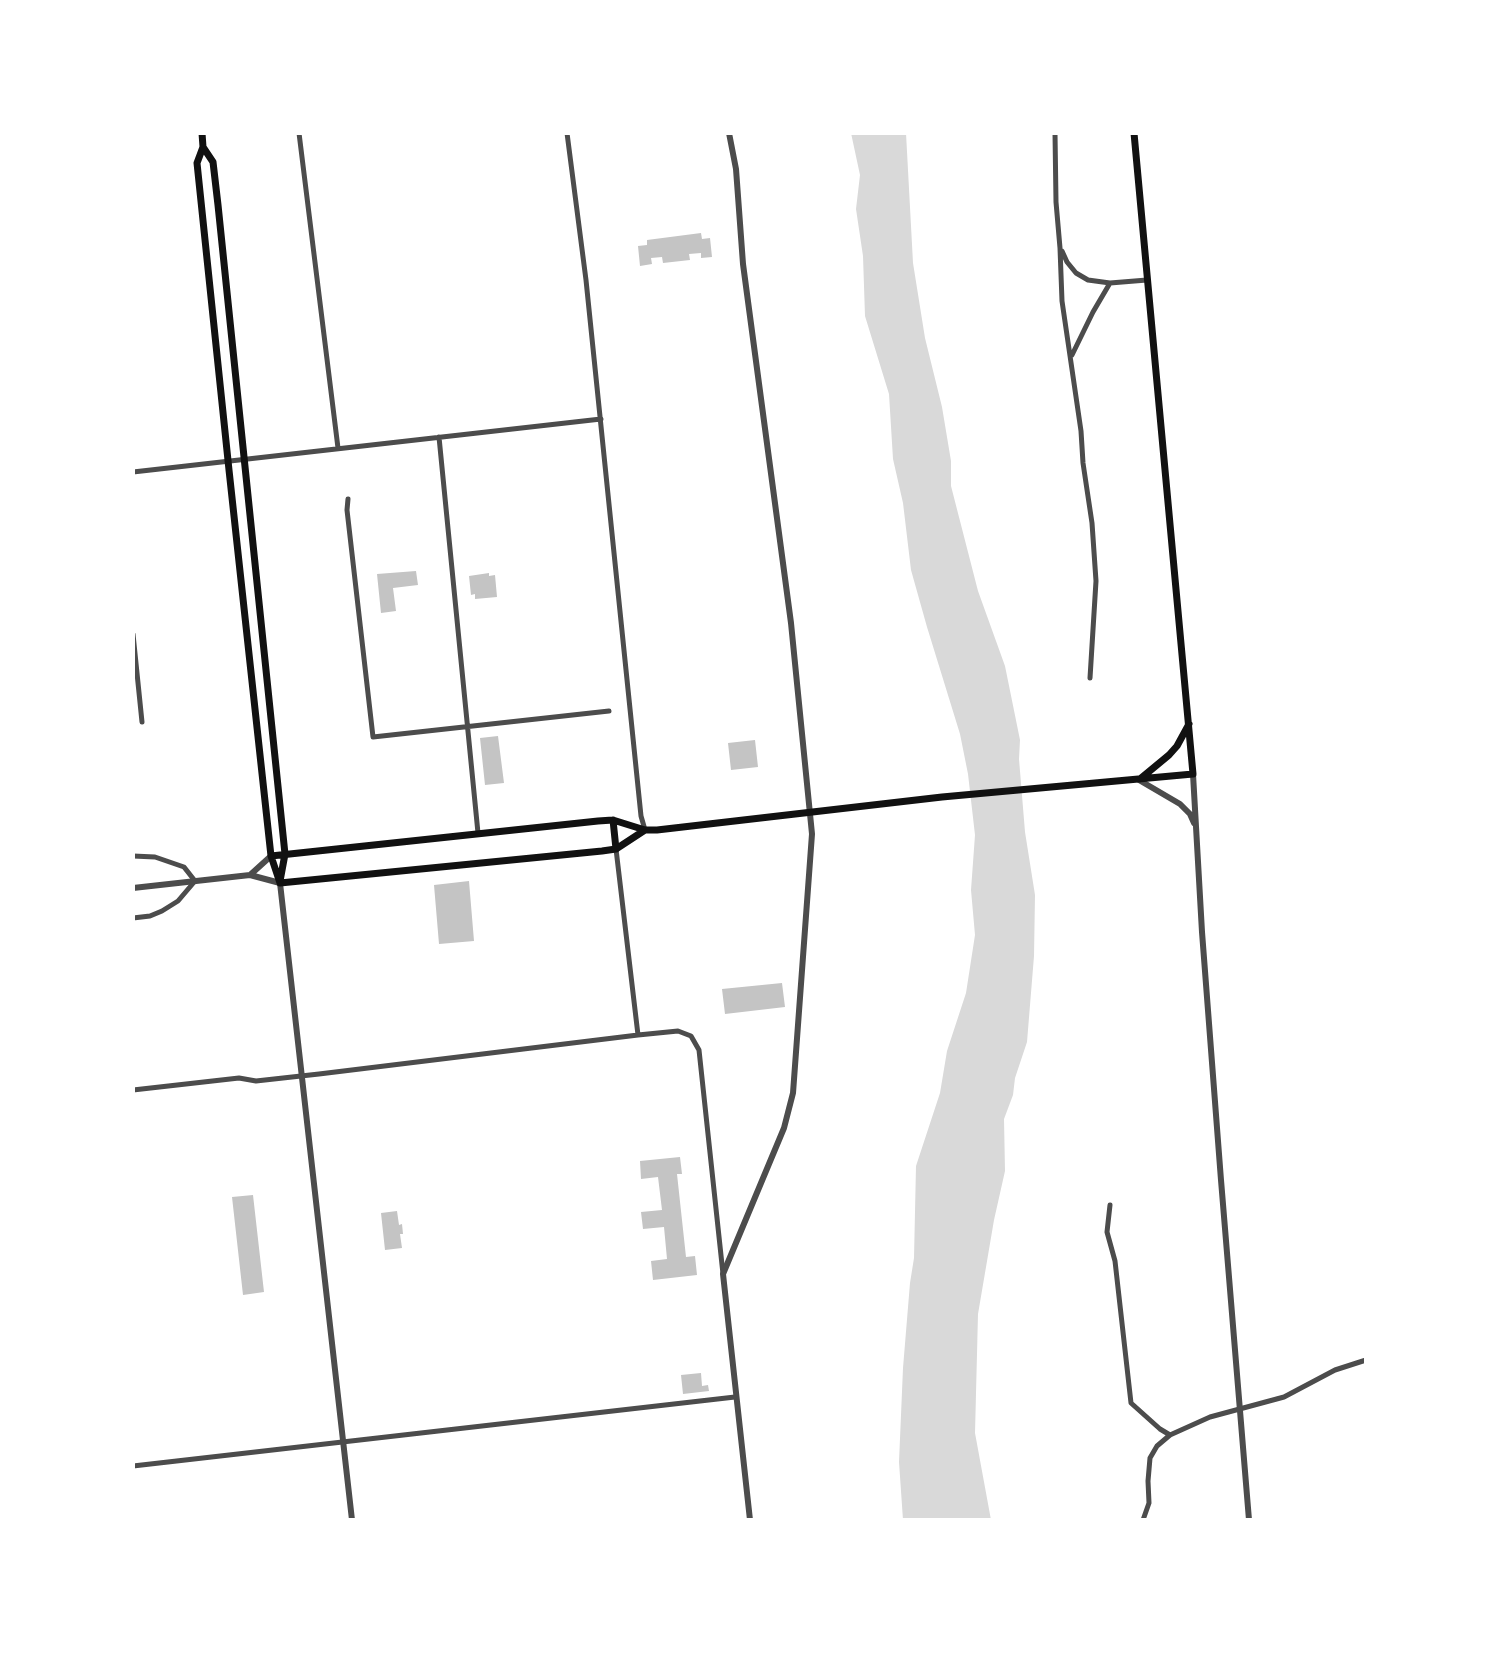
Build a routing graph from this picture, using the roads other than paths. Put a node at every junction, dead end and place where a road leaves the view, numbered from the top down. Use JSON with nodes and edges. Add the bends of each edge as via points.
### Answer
{"nodes":[{"id":1,"x":202,"y":133,"type":"edge"},
{"id":2,"x":299,"y":133,"type":"edge"},
{"id":3,"x":566,"y":133,"type":"edge"},
{"id":4,"x":729,"y":133,"type":"edge"},
{"id":5,"x":1055,"y":133,"type":"edge"},
{"id":6,"x":1134,"y":133,"type":"edge"},
{"id":7,"x":203,"y":147,"type":"junction"},
{"id":8,"x":1060,"y":248,"type":"junction"},
{"id":9,"x":1147,"y":280,"type":"junction"},
{"id":10,"x":1111,"y":283,"type":"junction"},
{"id":11,"x":1071,"y":357,"type":"junction"},
{"id":12,"x":601,"y":419,"type":"junction"},
{"id":13,"x":439,"y":437,"type":"junction"},
{"id":14,"x":338,"y":448,"type":"junction"},
{"id":15,"x":244,"y":459,"type":"junction"},
{"id":16,"x":228,"y":461,"type":"junction"},
{"id":17,"x":133,"y":472,"type":"edge"},
{"id":18,"x":348,"y":499,"type":"dead end"},
{"id":19,"x":133,"y":634,"type":"edge"},
{"id":20,"x":1090,"y":678,"type":"dead end"},
{"id":21,"x":609,"y":711,"type":"dead end"},
{"id":22,"x":142,"y":722,"type":"dead end"},
{"id":23,"x":1189,"y":723,"type":"junction"},
{"id":24,"x":467,"y":727,"type":"junction"},
{"id":25,"x":1193,"y":774,"type":"junction"},
{"id":26,"x":1139,"y":780,"type":"junction"},
{"id":27,"x":810,"y":812,"type":"junction"},
{"id":28,"x":613,"y":820,"type":"junction"},
{"id":29,"x":1195,"y":826,"type":"junction"},
{"id":30,"x":645,"y":830,"type":"junction"},
{"id":31,"x":478,"y":833,"type":"junction"},
{"id":32,"x":616,"y":849,"type":"junction"},
{"id":33,"x":285,"y":854,"type":"junction"},
{"id":34,"x":133,"y":856,"type":"edge"},
{"id":35,"x":271,"y":856,"type":"junction"},
{"id":36,"x":250,"y":875,"type":"junction"},
{"id":37,"x":195,"y":881,"type":"junction"},
{"id":38,"x":280,"y":883,"type":"junction"},
{"id":39,"x":133,"y":888,"type":"edge"},
{"id":40,"x":133,"y":918,"type":"edge"},
{"id":41,"x":638,"y":1035,"type":"junction"},
{"id":42,"x":303,"y":1076,"type":"junction"},
{"id":43,"x":133,"y":1090,"type":"edge"},
{"id":44,"x":1110,"y":1205,"type":"dead end"},
{"id":45,"x":723,"y":1275,"type":"junction"},
{"id":46,"x":1366,"y":1360,"type":"edge"},
{"id":47,"x":735,"y":1397,"type":"junction"},
{"id":48,"x":1240,"y":1410,"type":"junction"},
{"id":49,"x":1170,"y":1435,"type":"junction"},
{"id":50,"x":344,"y":1443,"type":"junction"},
{"id":51,"x":133,"y":1466,"type":"edge"},
{"id":52,"x":352,"y":1520,"type":"edge"},
{"id":53,"x":750,"y":1520,"type":"edge"},
{"id":54,"x":1143,"y":1520,"type":"edge"},
{"id":55,"x":1249,"y":1520,"type":"edge"}],
"edges":[{"from":1,"to":7,"type":"main road"},
{"from":2,"to":14,"type":"street"},
{"from":3,"to":12,"type":"street"},
{"from":4,"to":27,"type":"street","via":[[791,623]]},
{"from":5,"to":8,"type":"street"},
{"from":6,"to":9,"type":"main road"},
{"from":7,"to":15,"type":"main road","via":[[213,162]]},
{"from":7,"to":16,"type":"main road","via":[[197,163]]},
{"from":8,"to":10,"type":"street","via":[[1076,273]]},
{"from":8,"to":11,"type":"street"},
{"from":9,"to":10,"type":"street"},
{"from":9,"to":23,"type":"main road"},
{"from":10,"to":11,"type":"street"},
{"from":11,"to":20,"type":"street","via":[[1096,581]]},
{"from":12,"to":13,"type":"street"},
{"from":12,"to":30,"type":"street"},
{"from":13,"to":14,"type":"street"},
{"from":13,"to":24,"type":"street"},
{"from":14,"to":15,"type":"street"},
{"from":15,"to":16,"type":"street"},
{"from":15,"to":33,"type":"main road"},
{"from":16,"to":17,"type":"street"},
{"from":16,"to":35,"type":"main road"},
{"from":18,"to":24,"type":"street","via":[[373,737]]},
{"from":19,"to":22,"type":"street"},
{"from":21,"to":24,"type":"street"},
{"from":23,"to":25,"type":"main road"},
{"from":23,"to":26,"type":"main road","via":[[1170,755]]},
{"from":24,"to":31,"type":"street"},
{"from":25,"to":26,"type":"main road"},
{"from":25,"to":29,"type":"street"},
{"from":26,"to":27,"type":"main road"},
{"from":26,"to":29,"type":"street","via":[[1180,804]]},
{"from":27,"to":30,"type":"main road"},
{"from":27,"to":45,"type":"street","via":[[793,1093],[784,1128]]},
{"from":28,"to":30,"type":"main road"},
{"from":28,"to":31,"type":"main road"},
{"from":28,"to":32,"type":"main road"},
{"from":29,"to":48,"type":"street"},
{"from":30,"to":32,"type":"main road"},
{"from":31,"to":33,"type":"main road"},
{"from":32,"to":38,"type":"main road"},
{"from":32,"to":41,"type":"street"},
{"from":33,"to":35,"type":"main road"},
{"from":33,"to":38,"type":"main road"},
{"from":34,"to":37,"type":"street","via":[[155,857],[184,867]]},
{"from":35,"to":36,"type":"street"},
{"from":35,"to":38,"type":"main road"},
{"from":36,"to":37,"type":"street"},
{"from":36,"to":38,"type":"street"},
{"from":37,"to":39,"type":"street"},
{"from":37,"to":40,"type":"street","via":[[162,911]]},
{"from":38,"to":42,"type":"street"},
{"from":41,"to":42,"type":"street"},
{"from":41,"to":45,"type":"street","via":[[678,1031],[691,1037],[699,1050]]},
{"from":42,"to":43,"type":"street"},
{"from":42,"to":50,"type":"street"},
{"from":44,"to":49,"type":"street","via":[[1107,1232],[1115,1261],[1130,1403]]},
{"from":45,"to":47,"type":"street"},
{"from":46,"to":48,"type":"street"},
{"from":47,"to":50,"type":"street"},
{"from":47,"to":53,"type":"street"},
{"from":48,"to":49,"type":"street"},
{"from":48,"to":55,"type":"street"},
{"from":49,"to":54,"type":"street","via":[[1150,1458],[1149,1503]]},
{"from":50,"to":51,"type":"street"},
{"from":50,"to":52,"type":"street"}]}
